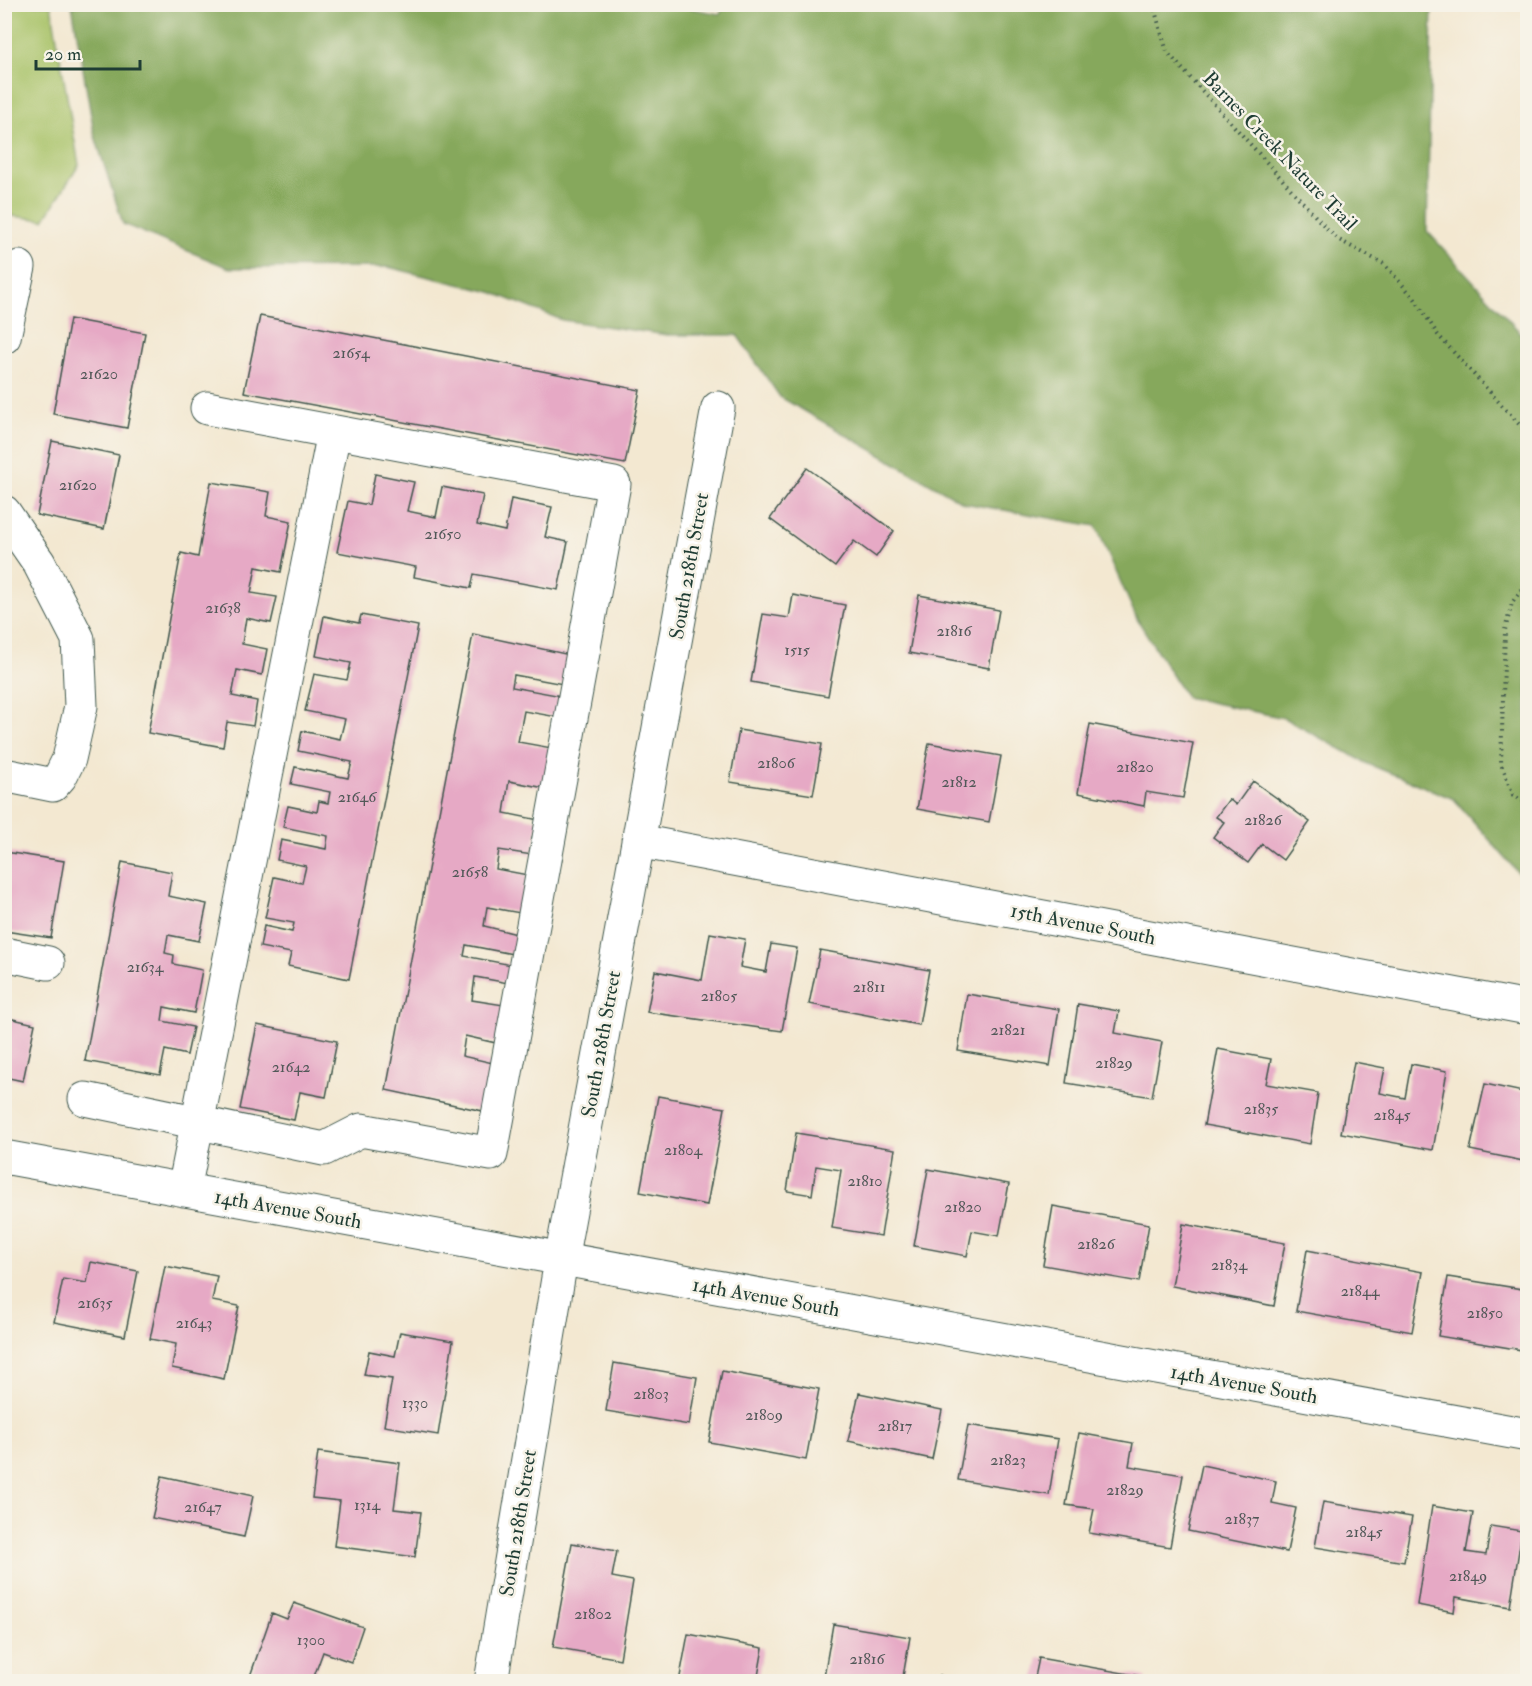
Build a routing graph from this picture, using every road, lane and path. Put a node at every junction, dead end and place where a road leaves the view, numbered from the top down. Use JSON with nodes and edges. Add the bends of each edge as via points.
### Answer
{"nodes":[{"id":1,"x":1153,"y":4,"type":"edge"},
{"id":2,"x":19,"y":267,"type":"dead end"},
{"id":3,"x":4,"y":337,"type":"edge"},
{"id":4,"x":207,"y":408,"type":"dead end"},
{"id":5,"x":717,"y":408,"type":"dead end"},
{"id":6,"x":334,"y":432,"type":"junction"},
{"id":7,"x":1527,"y":434,"type":"edge"},
{"id":8,"x":4,"y":512,"type":"edge"},
{"id":9,"x":1527,"y":580,"type":"edge"},
{"id":10,"x":4,"y":775,"type":"edge"},
{"id":11,"x":1527,"y":804,"type":"edge"},
{"id":12,"x":638,"y":841,"type":"junction"},
{"id":13,"x":4,"y":954,"type":"edge"},
{"id":14,"x":48,"y":963,"type":"dead end"},
{"id":15,"x":1527,"y":1008,"type":"edge"},
{"id":16,"x":85,"y":1099,"type":"dead end"},
{"id":17,"x":198,"y":1122,"type":"junction"},
{"id":18,"x":4,"y":1157,"type":"edge"},
{"id":19,"x":184,"y":1190,"type":"junction"},
{"id":20,"x":561,"y":1260,"type":"junction"},
{"id":21,"x":1527,"y":1435,"type":"edge"},
{"id":22,"x":491,"y":1682,"type":"edge"}],
"edges":[{"from":1,"to":7,"type":"path","name":"Barnes Creek Nature Trail","via":[[1167,52],[1339,240],[1384,264],[1415,299],[1437,335]]},
{"from":2,"to":3,"type":"street"},
{"from":4,"to":6,"type":"street"},
{"from":5,"to":12,"type":"street","name":"South 218th Street"},
{"from":6,"to":17,"type":"street"},
{"from":6,"to":17,"type":"street","via":[[614,484],[491,1154],[361,1130],[324,1149]]},
{"from":8,"to":10,"type":"street","via":[[39,563],[78,639],[81,696],[69,759],[53,785]]},
{"from":9,"to":11,"type":"path","via":[[1512,603],[1505,630],[1501,764],[1513,795]]},
{"from":12,"to":15,"type":"street","name":"15th Avenue South"},
{"from":12,"to":20,"type":"street","name":"South 218th Street"},
{"from":13,"to":14,"type":"street"},
{"from":16,"to":17,"type":"street"},
{"from":17,"to":19,"type":"street"},
{"from":18,"to":19,"type":"street","name":"14th Avenue South"},
{"from":19,"to":20,"type":"street","name":"14th Avenue South"},
{"from":20,"to":21,"type":"street","name":"14th Avenue South"},
{"from":20,"to":22,"type":"street","name":"South 218th Street"}]}
